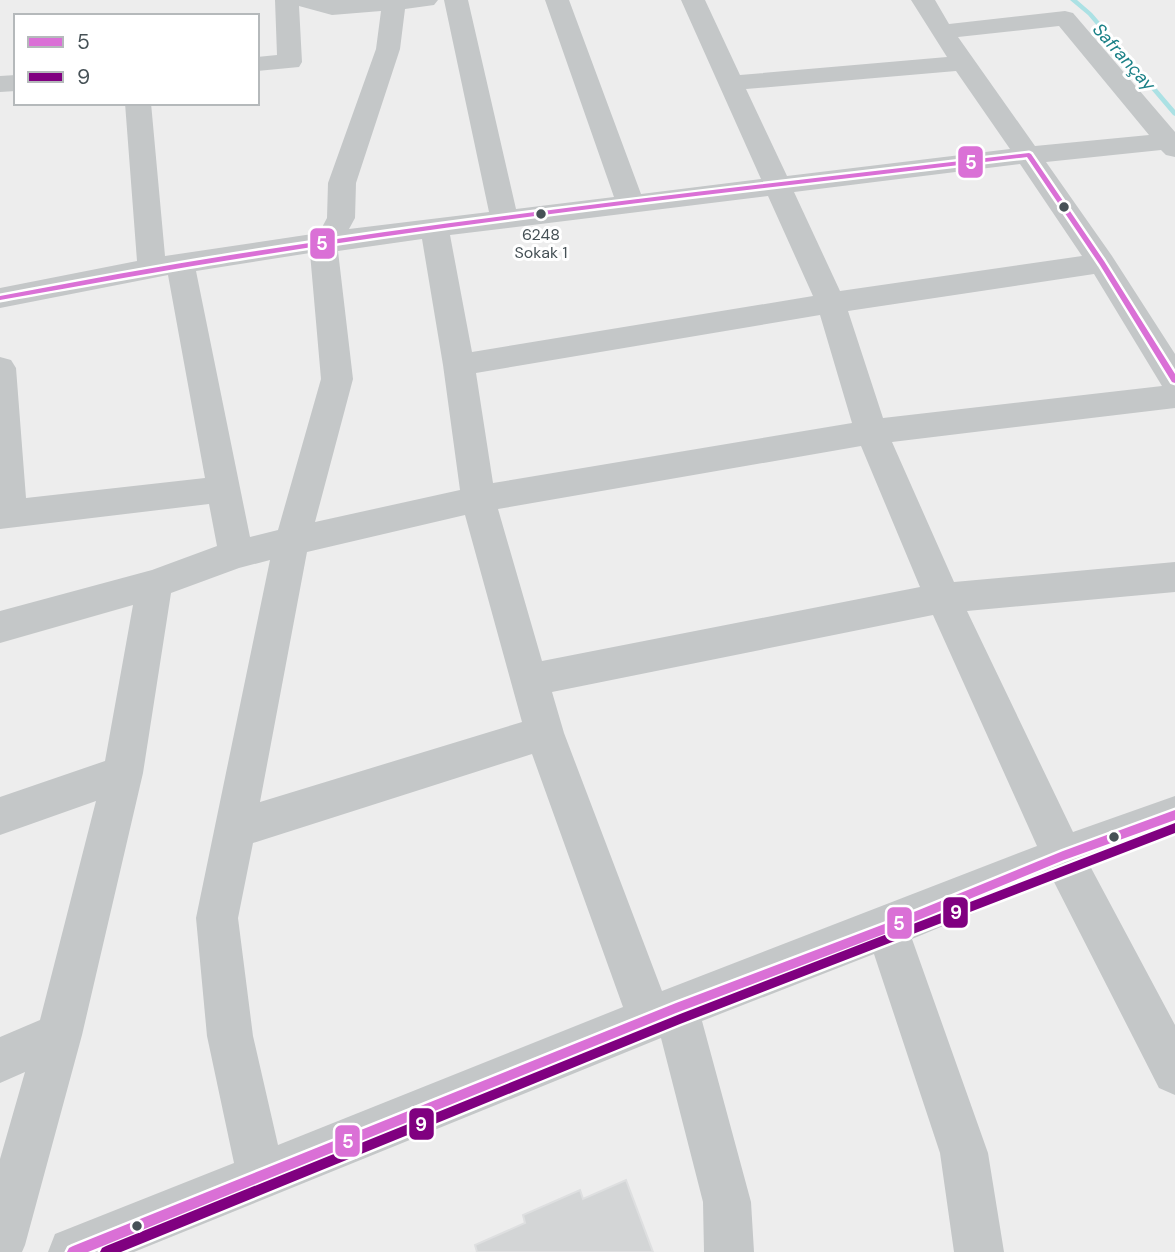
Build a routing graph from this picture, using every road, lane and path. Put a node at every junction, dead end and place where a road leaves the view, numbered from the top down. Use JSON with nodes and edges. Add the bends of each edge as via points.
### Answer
{"nodes":[{"id":1,"x":287,"y":0,"type":"edge"},
{"id":2,"x":304,"y":0,"type":"edge"},
{"id":3,"x":426,"y":0,"type":"edge"},
{"id":4,"x":456,"y":0,"type":"edge"},
{"id":5,"x":557,"y":0,"type":"edge"},
{"id":6,"x":693,"y":0,"type":"edge"},
{"id":7,"x":923,"y":0,"type":"edge"},
{"id":8,"x":394,"y":4,"type":"junction"},
{"id":9,"x":942,"y":32,"type":"junction"},
{"id":10,"x":259,"y":64,"type":"edge"},
{"id":11,"x":963,"y":64,"type":"junction"},
{"id":12,"x":730,"y":83,"type":"junction"},
{"id":13,"x":138,"y":105,"type":"edge"},
{"id":14,"x":1172,"y":145,"type":"edge"},
{"id":15,"x":1029,"y":155,"type":"junction"},
{"id":16,"x":777,"y":185,"type":"junction"},
{"id":17,"x":631,"y":205,"type":"junction"},
{"id":18,"x":505,"y":221,"type":"junction"},
{"id":19,"x":434,"y":228,"type":"junction"},
{"id":20,"x":329,"y":241,"type":"junction"},
{"id":21,"x":1102,"y":263,"type":"junction"},
{"id":22,"x":166,"y":266,"type":"junction"},
{"id":23,"x":0,"y":298,"type":"edge"},
{"id":24,"x":831,"y":303,"type":"junction"},
{"id":25,"x":459,"y":365,"type":"junction"},
{"id":26,"x":0,"y":368,"type":"edge"},
{"id":27,"x":1175,"y":380,"type":"edge"},
{"id":28,"x":1175,"y":396,"type":"edge"},
{"id":29,"x":871,"y":432,"type":"junction"},
{"id":30,"x":225,"y":489,"type":"junction"},
{"id":31,"x":478,"y":499,"type":"junction"},
{"id":32,"x":5,"y":514,"type":"edge"},
{"id":33,"x":292,"y":541,"type":"junction"},
{"id":34,"x":236,"y":554,"type":"junction"},
{"id":35,"x":1175,"y":577,"type":"edge"},
{"id":36,"x":155,"y":584,"type":"junction"},
{"id":37,"x":943,"y":598,"type":"junction"},
{"id":38,"x":0,"y":627,"type":"edge"},
{"id":39,"x":529,"y":680,"type":"junction"},
{"id":40,"x":544,"y":733,"type":"junction"},
{"id":41,"x":123,"y":773,"type":"junction"},
{"id":42,"x":1175,"y":815,"type":"edge"},
{"id":43,"x":0,"y":816,"type":"edge"},
{"id":44,"x":234,"y":829,"type":"junction"},
{"id":45,"x":1063,"y":856,"type":"junction"},
{"id":46,"x":887,"y":928,"type":"junction"},
{"id":47,"x":663,"y":1014,"type":"junction"},
{"id":48,"x":59,"y":1035,"type":"junction"},
{"id":49,"x":0,"y":1060,"type":"edge"},
{"id":50,"x":1174,"y":1064,"type":"edge"},
{"id":51,"x":261,"y":1178,"type":"junction"},
{"id":52,"x":0,"y":1245,"type":"edge"},
{"id":53,"x":74,"y":1252,"type":"edge"},
{"id":54,"x":729,"y":1252,"type":"edge"},
{"id":55,"x":979,"y":1252,"type":"edge"}],
"edges":[{"from":1,"to":10,"type":"street","via":[[290,62]]},
{"from":2,"to":8,"type":"street","via":[[332,8]]},
{"from":3,"to":8,"type":"street"},
{"from":4,"to":18,"type":"street"},
{"from":5,"to":17,"type":"street"},
{"from":6,"to":12,"type":"street"},
{"from":7,"to":9,"type":"street"},
{"from":8,"to":20,"type":"street","via":[[387,49],[342,183],[341,218]]},
{"from":9,"to":11,"type":"street"},
{"from":9,"to":14,"type":"street","via":[[1065,19]]},
{"from":11,"to":12,"type":"street"},
{"from":11,"to":15,"type":"street"},
{"from":12,"to":16,"type":"street"},
{"from":13,"to":22,"type":"street"},
{"from":14,"to":15,"type":"street"},
{"from":15,"to":16,"type":"street"},
{"from":15,"to":21,"type":"street"},
{"from":16,"to":17,"type":"street"},
{"from":16,"to":24,"type":"street"},
{"from":17,"to":18,"type":"street"},
{"from":18,"to":19,"type":"street"},
{"from":19,"to":20,"type":"street"},
{"from":19,"to":25,"type":"street"},
{"from":20,"to":22,"type":"street"},
{"from":20,"to":33,"type":"street","via":[[324,251],[337,379]]},
{"from":21,"to":24,"type":"street"},
{"from":21,"to":27,"type":"street"},
{"from":22,"to":23,"type":"street"},
{"from":22,"to":30,"type":"street"},
{"from":24,"to":25,"type":"street"},
{"from":24,"to":29,"type":"street"},
{"from":25,"to":31,"type":"street"},
{"from":26,"to":32,"type":"street"},
{"from":28,"to":29,"type":"street"},
{"from":29,"to":31,"type":"street"},
{"from":29,"to":37,"type":"street"},
{"from":30,"to":32,"type":"street"},
{"from":30,"to":34,"type":"street"},
{"from":31,"to":33,"type":"street"},
{"from":31,"to":39,"type":"street"},
{"from":33,"to":34,"type":"street"},
{"from":33,"to":44,"type":"street"},
{"from":34,"to":36,"type":"street"},
{"from":35,"to":37,"type":"street"},
{"from":36,"to":38,"type":"street"},
{"from":36,"to":41,"type":"street"},
{"from":37,"to":39,"type":"street"},
{"from":37,"to":45,"type":"street"},
{"from":39,"to":40,"type":"street"},
{"from":40,"to":44,"type":"street"},
{"from":40,"to":47,"type":"street"},
{"from":41,"to":43,"type":"street"},
{"from":41,"to":48,"type":"street"},
{"from":42,"to":45,"type":"street"},
{"from":44,"to":51,"type":"street","via":[[217,918],[230,1036]]},
{"from":45,"to":46,"type":"street"},
{"from":45,"to":50,"type":"street"},
{"from":46,"to":47,"type":"street"},
{"from":46,"to":55,"type":"street","via":[[964,1153]]},
{"from":47,"to":51,"type":"street"},
{"from":47,"to":54,"type":"street","via":[[727,1202]]},
{"from":48,"to":49,"type":"street"},
{"from":48,"to":52,"type":"street"},
{"from":51,"to":53,"type":"street"}]}
